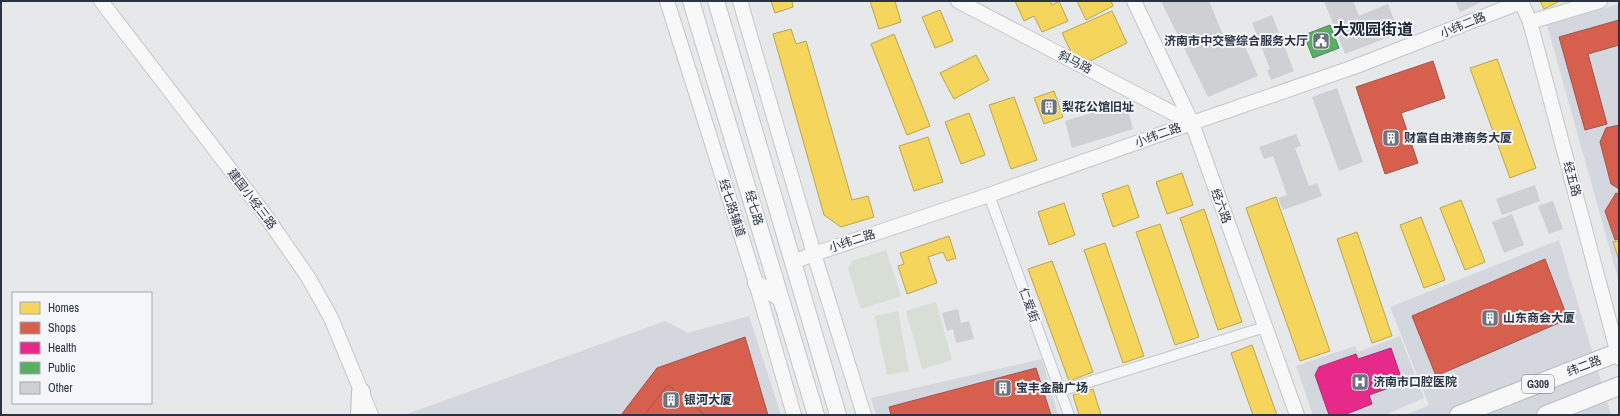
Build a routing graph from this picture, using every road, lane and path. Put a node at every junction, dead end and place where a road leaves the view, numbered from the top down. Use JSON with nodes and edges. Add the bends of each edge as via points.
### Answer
{"nodes":[{"id":1,"x":101,"y":1,"type":"edge"},
{"id":2,"x":667,"y":1,"type":"edge"},
{"id":3,"x":691,"y":1,"type":"edge"},
{"id":4,"x":716,"y":1,"type":"edge"},
{"id":5,"x":740,"y":1,"type":"edge"},
{"id":6,"x":958,"y":1,"type":"edge"},
{"id":7,"x":1134,"y":1,"type":"edge"},
{"id":8,"x":1521,"y":1,"type":"edge"},
{"id":9,"x":1600,"y":1,"type":"edge"},
{"id":10,"x":1530,"y":22,"type":"junction"},
{"id":11,"x":1192,"y":122,"type":"junction"},
{"id":12,"x":989,"y":195,"type":"junction"},
{"id":13,"x":814,"y":254,"type":"junction"},
{"id":14,"x":793,"y":262,"type":"junction"},
{"id":15,"x":756,"y":283,"type":"junction"},
{"id":16,"x":780,"y":298,"type":"junction"},
{"id":17,"x":1265,"y":327,"type":"junction"},
{"id":18,"x":1619,"y":354,"type":"edge"},
{"id":19,"x":1619,"y":386,"type":"edge"},
{"id":20,"x":1060,"y":391,"type":"junction"},
{"id":21,"x":361,"y":392,"type":"junction"},
{"id":22,"x":360,"y":415,"type":"edge"},
{"id":23,"x":371,"y":415,"type":"edge"},
{"id":24,"x":794,"y":415,"type":"edge"},
{"id":25,"x":816,"y":415,"type":"edge"},
{"id":26,"x":838,"y":415,"type":"edge"},
{"id":27,"x":864,"y":415,"type":"edge"},
{"id":28,"x":1069,"y":415,"type":"edge"},
{"id":29,"x":1297,"y":415,"type":"edge"},
{"id":30,"x":1459,"y":415,"type":"edge"},
{"id":31,"x":1546,"y":415,"type":"edge"}],
"edges":[{"from":1,"to":21,"type":"street","name":"建国小经三路","via":[[262,212],[308,277],[332,318]]},
{"from":2,"to":15,"type":"street","name":"经七路辅道"},
{"from":3,"to":16,"type":"main road","name":"经七路"},
{"from":4,"to":14,"type":"main road","name":"经七路"},
{"from":5,"to":13,"type":"street"},
{"from":6,"to":11,"type":"street","name":"斜马路"},
{"from":7,"to":11,"type":"street","name":"经六路"},
{"from":8,"to":10,"type":"street","name":"经五路"},
{"from":8,"to":11,"type":"street","name":"小纬二路","via":[[1354,67]]},
{"from":9,"to":10,"type":"street"},
{"from":10,"to":18,"type":"street","name":"经五路"},
{"from":11,"to":12,"type":"street","name":"小纬二路"},
{"from":11,"to":17,"type":"street","name":"经六路"},
{"from":12,"to":13,"type":"street","name":"小纬二路"},
{"from":12,"to":20,"type":"street","name":"仁爱街"},
{"from":13,"to":14,"type":"street","name":"小纬二路"},
{"from":13,"to":27,"type":"street"},
{"from":14,"to":26,"type":"main road","name":"经七路"},
{"from":15,"to":16,"type":"main road"},
{"from":15,"to":24,"type":"street","name":"经七路辅道"},
{"from":16,"to":25,"type":"main road","name":"经七路"},
{"from":17,"to":20,"type":"street"},
{"from":17,"to":29,"type":"street","name":"经六路"},
{"from":18,"to":30,"type":"highway","name":"纬二路","number":"G309"},
{"from":19,"to":31,"type":"highway","number":"G309"},
{"from":20,"to":28,"type":"street","name":"仁爱街"},
{"from":21,"to":22,"type":"highway"},
{"from":21,"to":23,"type":"street","name":"建国小经三路"}]}
